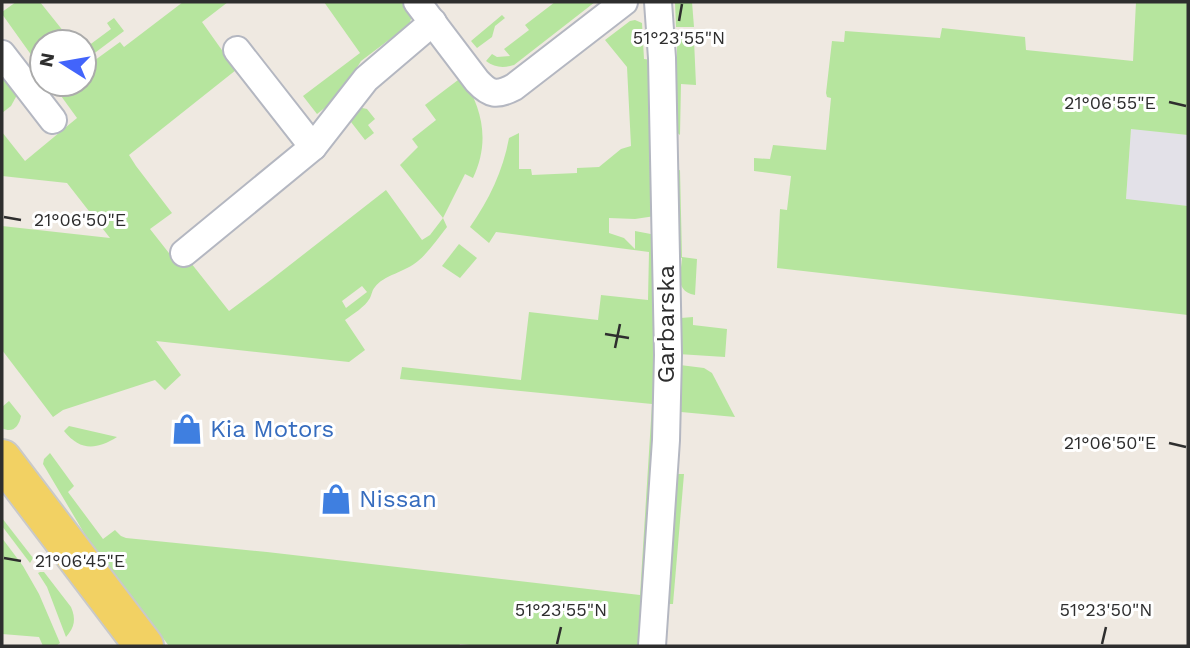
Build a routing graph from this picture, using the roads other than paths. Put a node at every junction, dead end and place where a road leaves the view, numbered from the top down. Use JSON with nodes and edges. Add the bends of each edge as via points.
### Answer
{"nodes":[{"id":1,"x":624,"y":2,"type":"edge"},
{"id":2,"x":658,"y":2,"type":"edge"},
{"id":3,"x":425,"y":12,"type":"edge"},
{"id":4,"x":237,"y":50,"type":"dead end"},
{"id":5,"x":2,"y":54,"type":"edge"},
{"id":6,"x":53,"y":120,"type":"dead end"},
{"id":7,"x":313,"y":147,"type":"junction"},
{"id":8,"x":184,"y":253,"type":"dead end"},
{"id":9,"x":2,"y":459,"type":"edge"},
{"id":10,"x":2,"y":499,"type":"edge"},
{"id":11,"x":115,"y":646,"type":"edge"},
{"id":12,"x":145,"y":646,"type":"edge"},
{"id":13,"x":652,"y":646,"type":"edge"}],
"edges":[{"from":1,"to":3,"type":"street","via":[[500,93],[484,89]]},
{"from":2,"to":13,"type":"street","name":"Garbarska","via":[[668,355]]},
{"from":3,"to":7,"type":"street"},
{"from":4,"to":7,"type":"street"},
{"from":5,"to":6,"type":"street"},
{"from":7,"to":8,"type":"street"},
{"from":9,"to":12,"type":"main road"},
{"from":10,"to":11,"type":"main road"}]}
